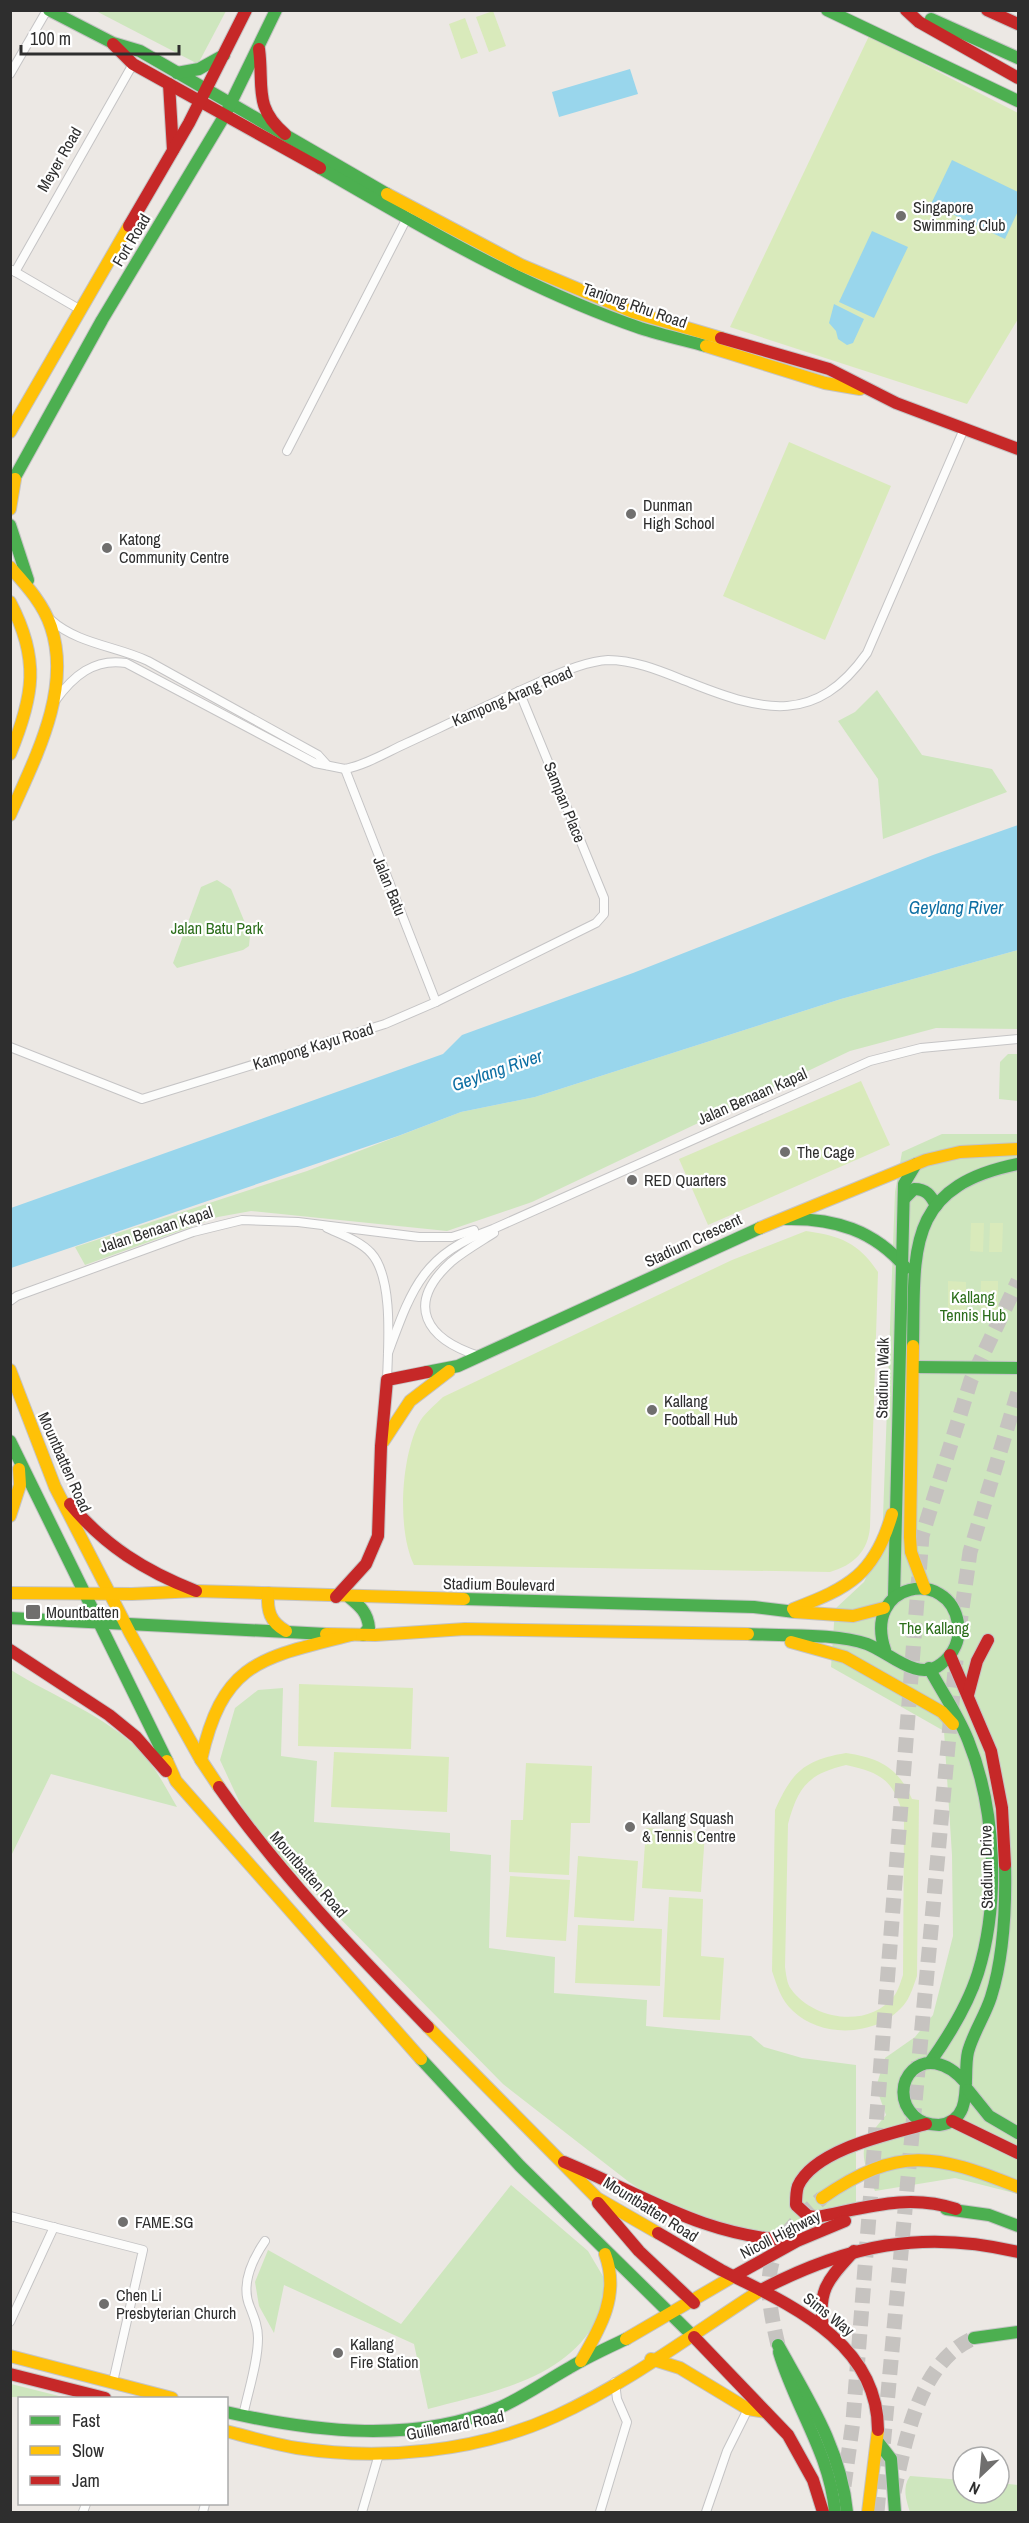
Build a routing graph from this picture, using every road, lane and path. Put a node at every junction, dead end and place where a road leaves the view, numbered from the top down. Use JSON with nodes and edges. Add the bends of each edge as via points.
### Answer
{"nodes":[{"id":1,"x":48,"y":10,"type":"edge"},
{"id":2,"x":246,"y":10,"type":"edge"},
{"id":3,"x":276,"y":10,"type":"edge"},
{"id":4,"x":827,"y":10,"type":"edge"},
{"id":5,"x":906,"y":10,"type":"edge"},
{"id":6,"x":911,"y":10,"type":"edge"},
{"id":7,"x":987,"y":10,"type":"edge"},
{"id":8,"x":1018,"y":24,"type":"edge"},
{"id":9,"x":113,"y":43,"type":"junction"},
{"id":10,"x":259,"y":49,"type":"junction"},
{"id":11,"x":224,"y":55,"type":"junction"},
{"id":12,"x":1018,"y":58,"type":"edge"},
{"id":13,"x":133,"y":64,"type":"junction"},
{"id":14,"x":177,"y":73,"type":"junction"},
{"id":15,"x":10,"y":74,"type":"edge"},
{"id":16,"x":1018,"y":78,"type":"edge"},
{"id":17,"x":169,"y":84,"type":"junction"},
{"id":18,"x":203,"y":96,"type":"junction"},
{"id":19,"x":1018,"y":101,"type":"edge"},
{"id":20,"x":228,"y":110,"type":"junction"},
{"id":21,"x":285,"y":134,"type":"junction"},
{"id":22,"x":173,"y":150,"type":"junction"},
{"id":23,"x":409,"y":213,"type":"junction"},
{"id":24,"x":13,"y":271,"type":"edge"},
{"id":25,"x":79,"y":309,"type":"junction"},
{"id":26,"x":964,"y":429,"type":"junction"},
{"id":27,"x":10,"y":432,"type":"edge"},
{"id":28,"x":1018,"y":449,"type":"edge"},
{"id":29,"x":287,"y":451,"type":"dead end"},
{"id":30,"x":13,"y":482,"type":"edge"},
{"id":31,"x":10,"y":509,"type":"edge"},
{"id":32,"x":10,"y":525,"type":"edge"},
{"id":33,"x":10,"y":567,"type":"edge"},
{"id":34,"x":31,"y":587,"type":"junction"},
{"id":35,"x":10,"y":602,"type":"edge"},
{"id":36,"x":48,"y":618,"type":"junction"},
{"id":37,"x":519,"y":691,"type":"junction"},
{"id":38,"x":55,"y":701,"type":"junction"},
{"id":39,"x":10,"y":754,"type":"edge"},
{"id":40,"x":327,"y":765,"type":"junction"},
{"id":41,"x":345,"y":769,"type":"junction"},
{"id":42,"x":10,"y":815,"type":"edge"},
{"id":43,"x":604,"y":914,"type":"joint"},
{"id":44,"x":436,"y":1002,"type":"junction"},
{"id":45,"x":1018,"y":1039,"type":"edge"},
{"id":46,"x":10,"y":1047,"type":"edge"},
{"id":47,"x":1018,"y":1149,"type":"edge"},
{"id":48,"x":916,"y":1164,"type":"junction"},
{"id":49,"x":1018,"y":1164,"type":"edge"},
{"id":50,"x":904,"y":1199,"type":"junction"},
{"id":51,"x":936,"y":1206,"type":"junction"},
{"id":52,"x":779,"y":1219,"type":"junction"},
{"id":53,"x":509,"y":1222,"type":"junction"},
{"id":54,"x":319,"y":1224,"type":"junction"},
{"id":55,"x":903,"y":1263,"type":"junction"},
{"id":56,"x":914,"y":1280,"type":"junction"},
{"id":57,"x":10,"y":1301,"type":"edge"},
{"id":58,"x":388,"y":1353,"type":"junction"},
{"id":59,"x":479,"y":1356,"type":"junction"},
{"id":60,"x":458,"y":1365,"type":"junction"},
{"id":61,"x":913,"y":1366,"type":"junction"},
{"id":62,"x":1018,"y":1368,"type":"edge"},
{"id":63,"x":10,"y":1370,"type":"edge"},
{"id":64,"x":387,"y":1380,"type":"junction"},
{"id":65,"x":10,"y":1441,"type":"edge"},
{"id":66,"x":381,"y":1446,"type":"junction"},
{"id":67,"x":19,"y":1462,"type":"junction"},
{"id":68,"x":898,"y":1486,"type":"junction"},
{"id":69,"x":55,"y":1487,"type":"junction"},
{"id":70,"x":10,"y":1516,"type":"edge"},
{"id":71,"x":925,"y":1589,"type":"junction"},
{"id":72,"x":196,"y":1591,"type":"junction"},
{"id":73,"x":10,"y":1593,"type":"edge"},
{"id":74,"x":82,"y":1593,"type":"junction"},
{"id":75,"x":110,"y":1593,"type":"junction"},
{"id":76,"x":268,"y":1593,"type":"junction"},
{"id":77,"x":343,"y":1597,"type":"junction"},
{"id":78,"x":894,"y":1597,"type":"junction"},
{"id":79,"x":884,"y":1608,"type":"junction"},
{"id":80,"x":790,"y":1610,"type":"junction"},
{"id":81,"x":10,"y":1618,"type":"edge"},
{"id":82,"x":98,"y":1621,"type":"junction"},
{"id":83,"x":125,"y":1623,"type":"junction"},
{"id":84,"x":290,"y":1633,"type":"junction"},
{"id":85,"x":752,"y":1634,"type":"junction"},
{"id":86,"x":357,"y":1635,"type":"junction"},
{"id":87,"x":988,"y":1640,"type":"dead end"},
{"id":88,"x":10,"y":1650,"type":"edge"},
{"id":89,"x":885,"y":1650,"type":"junction"},
{"id":90,"x":950,"y":1655,"type":"junction"},
{"id":91,"x":10,"y":1656,"type":"edge"},
{"id":92,"x":34,"y":1667,"type":"junction"},
{"id":93,"x":929,"y":1668,"type":"junction"},
{"id":94,"x":968,"y":1695,"type":"junction"},
{"id":95,"x":969,"y":1741,"type":"junction"},
{"id":96,"x":201,"y":1760,"type":"junction"},
{"id":97,"x":176,"y":1781,"type":"junction"},
{"id":98,"x":931,"y":2061,"type":"junction"},
{"id":99,"x":967,"y":2087,"type":"junction"},
{"id":100,"x":952,"y":2121,"type":"junction"},
{"id":101,"x":926,"y":2124,"type":"junction"},
{"id":102,"x":1018,"y":2133,"type":"edge"},
{"id":103,"x":1018,"y":2153,"type":"edge"},
{"id":104,"x":564,"y":2162,"type":"junction"},
{"id":105,"x":1018,"y":2187,"type":"edge"},
{"id":106,"x":597,"y":2198,"type":"junction"},
{"id":107,"x":822,"y":2198,"type":"tunnel mouth"},
{"id":108,"x":956,"y":2209,"type":"junction"},
{"id":109,"x":10,"y":2216,"type":"edge"},
{"id":110,"x":1018,"y":2226,"type":"edge"},
{"id":111,"x":54,"y":2227,"type":"junction"},
{"id":112,"x":265,"y":2241,"type":"dead end"},
{"id":113,"x":797,"y":2241,"type":"junction"},
{"id":114,"x":602,"y":2249,"type":"junction"},
{"id":115,"x":854,"y":2251,"type":"junction"},
{"id":116,"x":1018,"y":2252,"type":"edge"},
{"id":117,"x":734,"y":2276,"type":"junction"},
{"id":118,"x":761,"y":2290,"type":"junction"},
{"id":119,"x":694,"y":2303,"type":"junction"},
{"id":120,"x":673,"y":2316,"type":"junction"},
{"id":121,"x":10,"y":2322,"type":"edge"},
{"id":122,"x":824,"y":2327,"type":"junction"},
{"id":123,"x":1018,"y":2332,"type":"edge"},
{"id":124,"x":690,"y":2334,"type":"junction"},
{"id":125,"x":974,"y":2338,"type":"tunnel mouth"},
{"id":126,"x":10,"y":2356,"type":"edge"},
{"id":127,"x":580,"y":2362,"type":"junction"},
{"id":128,"x":646,"y":2362,"type":"junction"},
{"id":129,"x":10,"y":2374,"type":"edge"},
{"id":130,"x":113,"y":2382,"type":"junction"},
{"id":131,"x":615,"y":2382,"type":"junction"},
{"id":132,"x":101,"y":2397,"type":"edge"},
{"id":133,"x":168,"y":2397,"type":"edge"},
{"id":134,"x":748,"y":2409,"type":"junction"},
{"id":135,"x":228,"y":2412,"type":"edge"},
{"id":136,"x":766,"y":2412,"type":"junction"},
{"id":137,"x":243,"y":2416,"type":"junction"},
{"id":138,"x":228,"y":2431,"type":"edge"},
{"id":139,"x":878,"y":2442,"type":"junction"},
{"id":140,"x":379,"y":2454,"type":"junction"},
{"id":141,"x":362,"y":2512,"type":"edge"},
{"id":142,"x":600,"y":2512,"type":"edge"},
{"id":143,"x":706,"y":2512,"type":"edge"},
{"id":144,"x":823,"y":2512,"type":"edge"},
{"id":145,"x":835,"y":2512,"type":"edge"},
{"id":146,"x":847,"y":2512,"type":"edge"},
{"id":147,"x":868,"y":2512,"type":"edge"},
{"id":148,"x":895,"y":2512,"type":"edge"}],
"edges":[{"from":1,"to":9,"type":"main road"},
{"from":1,"to":15,"type":"street"},
{"from":2,"to":11,"type":"main road","name":"Fort Road"},
{"from":3,"to":10,"type":"main road","name":"Fort Road"},
{"from":4,"to":19,"type":"main road"},
{"from":5,"to":16,"type":"main road","via":[[919,22]]},
{"from":6,"to":12,"type":"main road"},
{"from":7,"to":8,"type":"main road"},
{"from":9,"to":13,"type":"main road"},
{"from":9,"to":14,"type":"main road","via":[[140,51]]},
{"from":10,"to":20,"type":"main road","name":"Fort Road"},
{"from":10,"to":21,"type":"main road","via":[[261,105]]},
{"from":11,"to":14,"type":"main road","via":[[199,69]]},
{"from":11,"to":18,"type":"main road","name":"Fort Road"},
{"from":13,"to":17,"type":"main road"},
{"from":13,"to":24,"type":"street","name":"Meyer Road"},
{"from":14,"to":18,"type":"main road"},
{"from":17,"to":18,"type":"main road"},
{"from":17,"to":22,"type":"main road"},
{"from":18,"to":20,"type":"main road","name":"Tanjong Rhu Road"},
{"from":18,"to":22,"type":"main road","name":"Fort Road"},
{"from":20,"to":21,"type":"main road","name":"Tanjong Rhu Road"},
{"from":20,"to":23,"type":"main road","name":"Tanjong Rhu Road"},
{"from":20,"to":30,"type":"main road","name":"Fort Road","via":[[102,320]]},
{"from":21,"to":23,"type":"main road","name":"Tanjong Rhu Road"},
{"from":22,"to":25,"type":"main road","name":"Fort Road"},
{"from":23,"to":26,"type":"main road","name":"Tanjong Rhu Road","via":[[516,276],[610,317],[825,383],[864,389]]},
{"from":23,"to":29,"type":"street"},
{"from":24,"to":25,"type":"street"},
{"from":25,"to":27,"type":"main road","name":"Fort Road"},
{"from":26,"to":28,"type":"main road","name":"Tanjong Rhu Road"},
{"from":26,"to":37,"type":"street","name":"Kampong Arang Road","via":[[867,653],[837,688],[815,700],[760,705],[656,669],[608,660],[557,674]]},
{"from":30,"to":31,"type":"main road","name":"Fort Road"},
{"from":32,"to":34,"type":"main road"},
{"from":33,"to":34,"type":"main road"},
{"from":34,"to":36,"type":"main road"},
{"from":35,"to":39,"type":"main road","via":[[27,634],[33,676],[26,718]]},
{"from":36,"to":38,"type":"main road","via":[[59,658]]},
{"from":36,"to":40,"type":"street","via":[[69,635],[148,661],[318,755]]},
{"from":37,"to":41,"type":"street","name":"Kampong Arang Road"},
{"from":37,"to":43,"type":"street","name":"Sampan Place","via":[[604,898]]},
{"from":38,"to":40,"type":"street","via":[[80,673],[104,662],[126,663],[315,763]]},
{"from":38,"to":42,"type":"main road"},
{"from":40,"to":41,"type":"street"},
{"from":41,"to":44,"type":"street","name":"Jalan Batu"},
{"from":43,"to":44,"type":"street","name":"Kampong Kayu Road","via":[[596,923]]},
{"from":44,"to":46,"type":"street","name":"Kampong Kayu Road","via":[[352,1035],[141,1099]]},
{"from":45,"to":53,"type":"street","name":"Jalan Benaan Kapal","via":[[921,1048],[870,1061]]},
{"from":47,"to":48,"type":"main road","name":"Stadium Crescent","via":[[960,1152]]},
{"from":48,"to":50,"type":"main road","name":"Stadium Walk","via":[[907,1175]]},
{"from":48,"to":52,"type":"main road","name":"Stadium Crescent"},
{"from":49,"to":51,"type":"main road","name":"Stadium Walk","via":[[977,1173],[957,1185]]},
{"from":50,"to":51,"type":"main road","via":[[920,1188],[932,1196]]},
{"from":50,"to":55,"type":"main road","name":"Stadium Walk"},
{"from":51,"to":56,"type":"main road","name":"Stadium Walk","via":[[915,1251]]},
{"from":52,"to":55,"type":"main road","via":[[824,1218],[846,1223],[864,1231]]},
{"from":52,"to":59,"type":"main road","name":"Stadium Crescent"},
{"from":53,"to":54,"type":"street","name":"Jalan Benaan Kapal","via":[[452,1237],[419,1237]]},
{"from":53,"to":58,"type":"street","name":"Jalan Benaan Kapal","via":[[466,1239],[426,1270],[407,1301]]},
{"from":53,"to":59,"type":"street","via":[[452,1261],[431,1287],[426,1300],[430,1326],[441,1340]]},
{"from":54,"to":57,"type":"street","name":"Jalan Benaan Kapal","via":[[242,1220],[193,1232]]},
{"from":54,"to":58,"type":"street","name":"Jalan Benaan Kapal","via":[[358,1243],[379,1262],[385,1288]]},
{"from":55,"to":56,"type":"main road"},
{"from":55,"to":68,"type":"main road","name":"Stadium Walk"},
{"from":56,"to":61,"type":"main road","name":"Stadium Walk"},
{"from":58,"to":64,"type":"street","name":"Jalan Benaan Kapal"},
{"from":59,"to":60,"type":"main road","name":"Stadium Crescent"},
{"from":60,"to":64,"type":"main road","name":"Stadium Crescent"},
{"from":60,"to":66,"type":"main road","via":[[414,1394]]},
{"from":61,"to":62,"type":"main road","name":"Stadium Walk"},
{"from":61,"to":71,"type":"main road","name":"Stadium Walk","via":[[910,1537]]},
{"from":63,"to":69,"type":"main road","name":"Mountbatten Road"},
{"from":64,"to":66,"type":"main road","name":"Jalan Benaan Kapal"},
{"from":65,"to":67,"type":"main road"},
{"from":66,"to":77,"type":"main road","via":[[378,1536],[366,1564]]},
{"from":67,"to":70,"type":"main road","via":[[20,1485]]},
{"from":67,"to":74,"type":"main road"},
{"from":68,"to":78,"type":"main road","name":"Stadium Walk"},
{"from":68,"to":80,"type":"main road","via":[[886,1539],[866,1573],[843,1588]]},
{"from":69,"to":72,"type":"main road","via":[[102,1539],[174,1583]]},
{"from":69,"to":75,"type":"main road","name":"Mountbatten Road"},
{"from":71,"to":78,"type":"main road","via":[[909,1590]]},
{"from":71,"to":90,"type":"main road","via":[[944,1597],[956,1613],[960,1631]]},
{"from":72,"to":75,"type":"main road","name":"Stadium Boulevard"},
{"from":72,"to":76,"type":"main road","name":"Stadium Boulevard"},
{"from":73,"to":74,"type":"main road","name":"Stadium Boulevard"},
{"from":74,"to":75,"type":"main road","name":"Stadium Boulevard"},
{"from":74,"to":82,"type":"main road"},
{"from":75,"to":83,"type":"main road","name":"Mountbatten Road"},
{"from":76,"to":77,"type":"main road","name":"Stadium Boulevard"},
{"from":76,"to":84,"type":"main road","via":[[267,1614],[274,1625]]},
{"from":77,"to":80,"type":"main road","name":"Stadium Boulevard"},
{"from":77,"to":86,"type":"main road","via":[[362,1608],[368,1617],[369,1628]]},
{"from":78,"to":79,"type":"main road","name":"Stadium Boulevard"},
{"from":79,"to":80,"type":"main road","name":"Stadium Boulevard","via":[[857,1618]]},
{"from":79,"to":89,"type":"main road","via":[[879,1636]]},
{"from":81,"to":82,"type":"main road"},
{"from":82,"to":83,"type":"main road"},
{"from":82,"to":97,"type":"main road"},
{"from":83,"to":84,"type":"main road"},
{"from":83,"to":96,"type":"main road","name":"Mountbatten Road"},
{"from":84,"to":86,"type":"main road"},
{"from":85,"to":86,"type":"main road","via":[[448,1629]]},
{"from":85,"to":89,"type":"main road","via":[[858,1641]]},
{"from":85,"to":95,"type":"main road","via":[[845,1657],[942,1712]]},
{"from":86,"to":96,"type":"main road","via":[[262,1660],[240,1674],[214,1708]]},
{"from":87,"to":94,"type":"main road","via":[[977,1661]]},
{"from":88,"to":92,"type":"main road"},
{"from":89,"to":93,"type":"main road","via":[[899,1664]]},
{"from":90,"to":93,"type":"main road"},
{"from":90,"to":94,"type":"main road","name":"Stadium Drive"},
{"from":91,"to":92,"type":"main road"},
{"from":92,"to":97,"type":"main road","via":[[109,1714]]},
{"from":93,"to":95,"type":"main road","name":"Stadium Drive"},
{"from":94,"to":99,"type":"main road","name":"Stadium Drive","via":[[995,1766],[1003,1832],[1003,1886],[998,1973],[968,2053]]},
{"from":95,"to":98,"type":"main road","name":"Stadium Drive","via":[[987,1828],[988,1933],[965,2007]]},
{"from":96,"to":104,"type":"main road","name":"Mountbatten Road","via":[[246,1826],[354,1951]]},
{"from":97,"to":114,"type":"main road","via":[[380,2014]]},
{"from":98,"to":99,"type":"main road","via":[[958,2070]]},
{"from":98,"to":101,"type":"main road","name":"Stadium Drive","via":[[915,2069],[904,2084],[903,2096],[915,2118]]},
{"from":99,"to":100,"type":"main road","name":"Stadium Drive","via":[[966,2102]]},
{"from":99,"to":102,"type":"main road","via":[[977,2108]]},
{"from":100,"to":101,"type":"main road"},
{"from":100,"to":103,"type":"main road"},
{"from":101,"to":108,"type":"main road","via":[[852,2145],[826,2159],[799,2183],[796,2205],[808,2216],[817,2217],[899,2201],[932,2201]]},
{"from":104,"to":106,"type":"main road","name":"Mountbatten Road"},
{"from":104,"to":113,"type":"main road","via":[[612,2181],[700,2226],[750,2239]]},
{"from":105,"to":107,"type":"main road","via":[[968,2166],[914,2157],[865,2169]]},
{"from":106,"to":117,"type":"main road","name":"Mountbatten Road"},
{"from":106,"to":119,"type":"main road","via":[[639,2251]]},
{"from":108,"to":110,"type":"main road","name":"Nicoll Highway"},
{"from":108,"to":113,"type":"main road","name":"Nicoll Highway","via":[[894,2209],[859,2216]]},
{"from":109,"to":111,"type":"street"},
{"from":111,"to":121,"type":"street"},
{"from":111,"to":130,"type":"street","via":[[143,2250]]},
{"from":112,"to":137,"type":"street","via":[[246,2281],[245,2292],[256,2318],[258,2338]]},
{"from":113,"to":117,"type":"main road","name":"Nicoll Highway"},
{"from":114,"to":120,"type":"main road"},
{"from":114,"to":127,"type":"main road","via":[[611,2266],[609,2304]]},
{"from":115,"to":116,"type":"main road","via":[[939,2238]]},
{"from":115,"to":118,"type":"main road","via":[[827,2258]]},
{"from":115,"to":122,"type":"main road","via":[[820,2296]]},
{"from":117,"to":118,"type":"main road","name":"Sims Way"},
{"from":117,"to":119,"type":"main road","name":"Guillemard Road"},
{"from":118,"to":122,"type":"main road","name":"Sims Way"},
{"from":118,"to":124,"type":"main road","name":"Guillemard Road"},
{"from":119,"to":120,"type":"main road","name":"Guillemard Road"},
{"from":119,"to":124,"type":"main road"},
{"from":120,"to":124,"type":"main road"},
{"from":120,"to":127,"type":"main road","name":"Guillemard Road"},
{"from":122,"to":139,"type":"main road","name":"Sims Way","via":[[851,2353],[866,2377]]},
{"from":123,"to":125,"type":"main road"},
{"from":124,"to":128,"type":"main road","name":"Guillemard Road"},
{"from":124,"to":136,"type":"main road"},
{"from":126,"to":130,"type":"main road"},
{"from":127,"to":137,"type":"main road","name":"Guillemard Road","via":[[488,2412],[436,2424],[383,2430],[310,2429]]},
{"from":128,"to":131,"type":"main road","name":"Guillemard Road"},
{"from":128,"to":134,"type":"main road","via":[[680,2368]]},
{"from":129,"to":132,"type":"main road"},
{"from":130,"to":133,"type":"main road"},
{"from":131,"to":140,"type":"main road","name":"Guillemard Road","via":[[555,2417],[494,2437]]},
{"from":131,"to":142,"type":"street","via":[[627,2422]]},
{"from":134,"to":136,"type":"main road"},
{"from":134,"to":143,"type":"street","via":[[727,2451]]},
{"from":135,"to":137,"type":"main road","name":"Guillemard Road"},
{"from":136,"to":144,"type":"main road","via":[[804,2460]]},
{"from":138,"to":140,"type":"main road","name":"Guillemard Road","via":[[298,2448]]},
{"from":139,"to":147,"type":"main road","name":"Sims Way"},
{"from":139,"to":148,"type":"main road","via":[[891,2459]]},
{"from":140,"to":141,"type":"street"},
{"from":145,"to":146,"type":"main road","via":[[834,2486],[824,2451],[784,2375],[778,2345],[838,2457],[847,2488]]}]}
